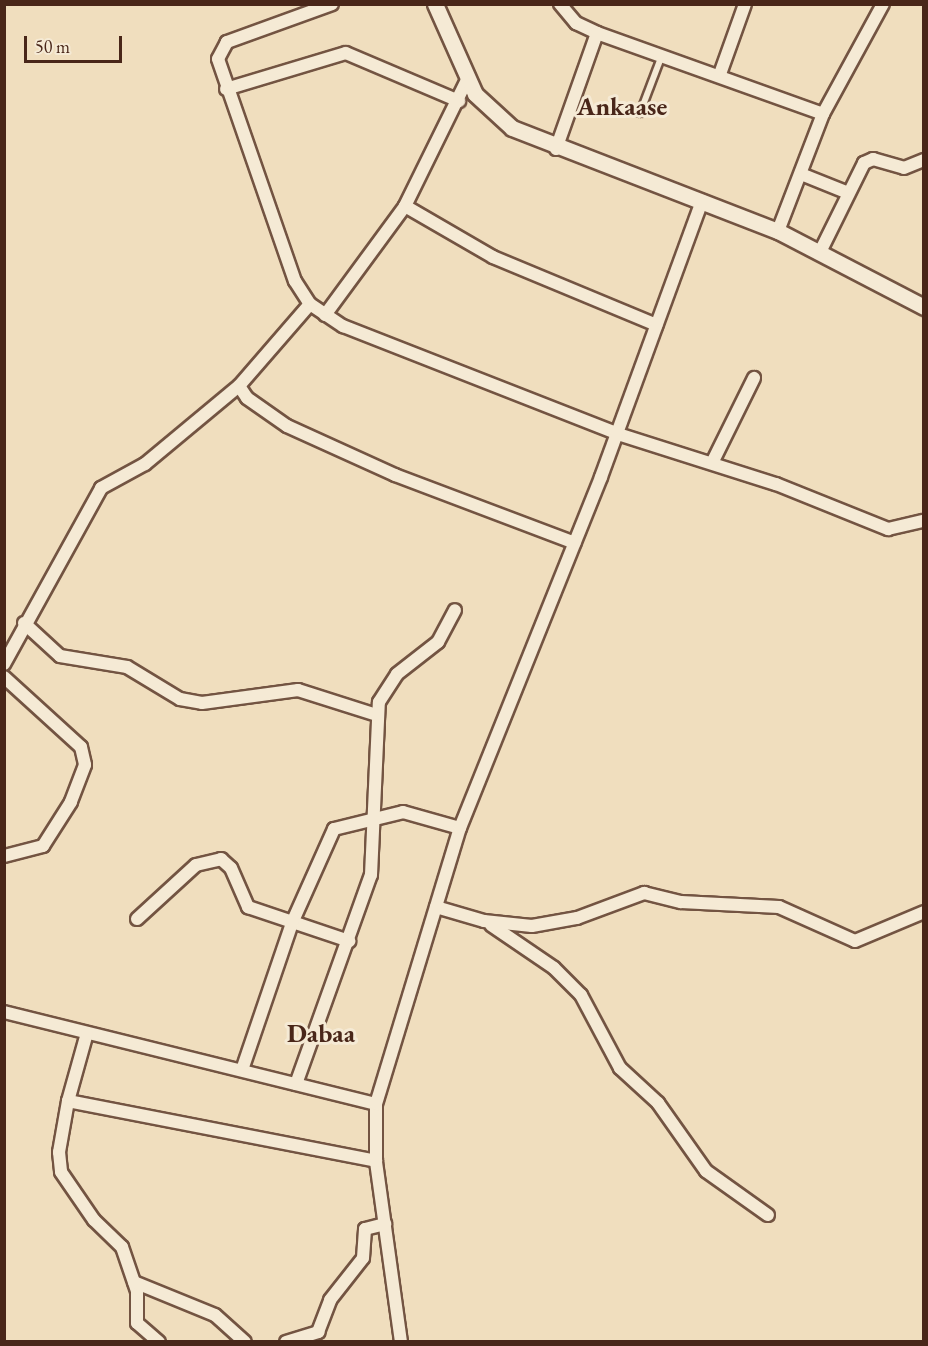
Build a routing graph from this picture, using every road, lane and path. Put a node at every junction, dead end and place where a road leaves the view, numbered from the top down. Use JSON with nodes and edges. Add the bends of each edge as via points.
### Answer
{"nodes":[{"id":1,"x":332,"y":4,"type":"edge"},
{"id":2,"x":435,"y":4,"type":"edge"},
{"id":3,"x":560,"y":4,"type":"edge"},
{"id":4,"x":745,"y":4,"type":"edge"},
{"id":5,"x":882,"y":5,"type":"edge"},
{"id":6,"x":597,"y":33,"type":"junction"},
{"id":7,"x":662,"y":55,"type":"junction"},
{"id":8,"x":720,"y":74,"type":"junction"},
{"id":9,"x":467,"y":80,"type":"junction"},
{"id":10,"x":226,"y":89,"type":"junction"},
{"id":11,"x":459,"y":100,"type":"junction"},
{"id":12,"x":640,"y":113,"type":"dead end"},
{"id":13,"x":824,"y":114,"type":"junction"},
{"id":14,"x":556,"y":149,"type":"junction"},
{"id":15,"x":924,"y":160,"type":"edge"},
{"id":16,"x":801,"y":174,"type":"junction"},
{"id":17,"x":846,"y":192,"type":"junction"},
{"id":18,"x":702,"y":201,"type":"junction"},
{"id":19,"x":405,"y":206,"type":"junction"},
{"id":20,"x":778,"y":231,"type":"junction"},
{"id":21,"x":821,"y":250,"type":"junction"},
{"id":22,"x":310,"y":304,"type":"junction"},
{"id":23,"x":924,"y":308,"type":"edge"},
{"id":24,"x":325,"y":315,"type":"junction"},
{"id":25,"x":656,"y":325,"type":"junction"},
{"id":26,"x":754,"y":378,"type":"dead end"},
{"id":27,"x":239,"y":386,"type":"junction"},
{"id":28,"x":618,"y":434,"type":"junction"},
{"id":29,"x":712,"y":463,"type":"junction"},
{"id":30,"x":924,"y":521,"type":"edge"},
{"id":31,"x":575,"y":543,"type":"junction"},
{"id":32,"x":455,"y":610,"type":"dead end"},
{"id":33,"x":24,"y":623,"type":"junction"},
{"id":34,"x":7,"y":650,"type":"edge"},
{"id":35,"x":4,"y":664,"type":"edge"},
{"id":36,"x":4,"y":677,"type":"edge"},
{"id":37,"x":377,"y":715,"type":"junction"},
{"id":38,"x":377,"y":819,"type":"junction"},
{"id":39,"x":460,"y":828,"type":"junction"},
{"id":40,"x":4,"y":856,"type":"edge"},
{"id":41,"x":436,"y":907,"type":"junction"},
{"id":42,"x":924,"y":912,"type":"edge"},
{"id":43,"x":137,"y":919,"type":"dead end"},
{"id":44,"x":484,"y":921,"type":"junction"},
{"id":45,"x":292,"y":923,"type":"junction"},
{"id":46,"x":349,"y":941,"type":"junction"},
{"id":47,"x":4,"y":1012,"type":"edge"},
{"id":48,"x":87,"y":1033,"type":"junction"},
{"id":49,"x":242,"y":1070,"type":"junction"},
{"id":50,"x":296,"y":1083,"type":"junction"},
{"id":51,"x":68,"y":1101,"type":"junction"},
{"id":52,"x":376,"y":1104,"type":"junction"},
{"id":53,"x":376,"y":1161,"type":"junction"},
{"id":54,"x":768,"y":1215,"type":"dead end"},
{"id":55,"x":385,"y":1224,"type":"junction"},
{"id":56,"x":134,"y":1281,"type":"junction"},
{"id":57,"x":159,"y":1341,"type":"edge"},
{"id":58,"x":245,"y":1341,"type":"edge"},
{"id":59,"x":286,"y":1341,"type":"edge"},
{"id":60,"x":401,"y":1341,"type":"edge"}],
"edges":[{"from":1,"to":10,"type":"street","via":[[227,42],[218,60]]},
{"from":2,"to":9,"type":"street"},
{"from":3,"to":6,"type":"street","via":[[576,23]]},
{"from":4,"to":8,"type":"street"},
{"from":5,"to":13,"type":"street"},
{"from":6,"to":7,"type":"street"},
{"from":6,"to":14,"type":"street"},
{"from":7,"to":8,"type":"street"},
{"from":7,"to":12,"type":"lane"},
{"from":8,"to":13,"type":"street"},
{"from":9,"to":11,"type":"street"},
{"from":9,"to":14,"type":"street","via":[[512,128]]},
{"from":10,"to":11,"type":"street","via":[[346,53]]},
{"from":10,"to":22,"type":"street","via":[[295,281]]},
{"from":11,"to":19,"type":"street"},
{"from":13,"to":16,"type":"street"},
{"from":14,"to":18,"type":"street"},
{"from":15,"to":17,"type":"street","via":[[904,168],[873,159],[856,170]]},
{"from":16,"to":17,"type":"street"},
{"from":16,"to":20,"type":"street"},
{"from":17,"to":21,"type":"street"},
{"from":18,"to":20,"type":"street"},
{"from":18,"to":25,"type":"street"},
{"from":19,"to":24,"type":"street"},
{"from":19,"to":25,"type":"street","via":[[493,257]]},
{"from":20,"to":21,"type":"street"},
{"from":21,"to":23,"type":"street"},
{"from":22,"to":24,"type":"street"},
{"from":22,"to":27,"type":"street"},
{"from":24,"to":28,"type":"street"},
{"from":25,"to":28,"type":"street"},
{"from":26,"to":29,"type":"street"},
{"from":27,"to":31,"type":"street","via":[[287,426],[395,475]]},
{"from":27,"to":33,"type":"street","via":[[145,464],[102,488]]},
{"from":28,"to":29,"type":"street"},
{"from":28,"to":31,"type":"street"},
{"from":29,"to":30,"type":"street","via":[[888,529]]},
{"from":31,"to":39,"type":"street"},
{"from":32,"to":37,"type":"street","via":[[438,642],[387,685]]},
{"from":33,"to":34,"type":"street"},
{"from":33,"to":37,"type":"street","via":[[60,656],[127,667],[180,699],[202,703],[298,690]]},
{"from":34,"to":35,"type":"street"},
{"from":36,"to":40,"type":"street","via":[[81,747],[85,765],[71,802],[42,846]]},
{"from":37,"to":38,"type":"street"},
{"from":38,"to":39,"type":"street","via":[[403,812]]},
{"from":38,"to":45,"type":"street","via":[[334,830]]},
{"from":38,"to":46,"type":"street","via":[[371,875]]},
{"from":39,"to":41,"type":"street"},
{"from":41,"to":44,"type":"street"},
{"from":41,"to":52,"type":"street"},
{"from":42,"to":44,"type":"street","via":[[855,941],[779,907],[681,902],[644,892],[577,918],[532,926]]},
{"from":43,"to":45,"type":"street","via":[[209,858],[231,868],[241,902]]},
{"from":44,"to":54,"type":"street","via":[[554,968],[581,995],[620,1068],[658,1103],[706,1171]]},
{"from":45,"to":46,"type":"street"},
{"from":45,"to":49,"type":"street"},
{"from":46,"to":50,"type":"street"},
{"from":47,"to":48,"type":"street"},
{"from":48,"to":49,"type":"street"},
{"from":48,"to":51,"type":"street"},
{"from":49,"to":50,"type":"street"},
{"from":50,"to":52,"type":"street"},
{"from":51,"to":53,"type":"street"},
{"from":51,"to":56,"type":"street","via":[[59,1152],[61,1172],[94,1220],[122,1246]]},
{"from":52,"to":53,"type":"street"},
{"from":53,"to":55,"type":"street"},
{"from":55,"to":59,"type":"street","via":[[365,1229],[363,1258],[330,1300],[318,1332]]},
{"from":55,"to":60,"type":"street"},
{"from":56,"to":57,"type":"street","via":[[137,1323]]},
{"from":56,"to":58,"type":"street","via":[[215,1315]]}]}
